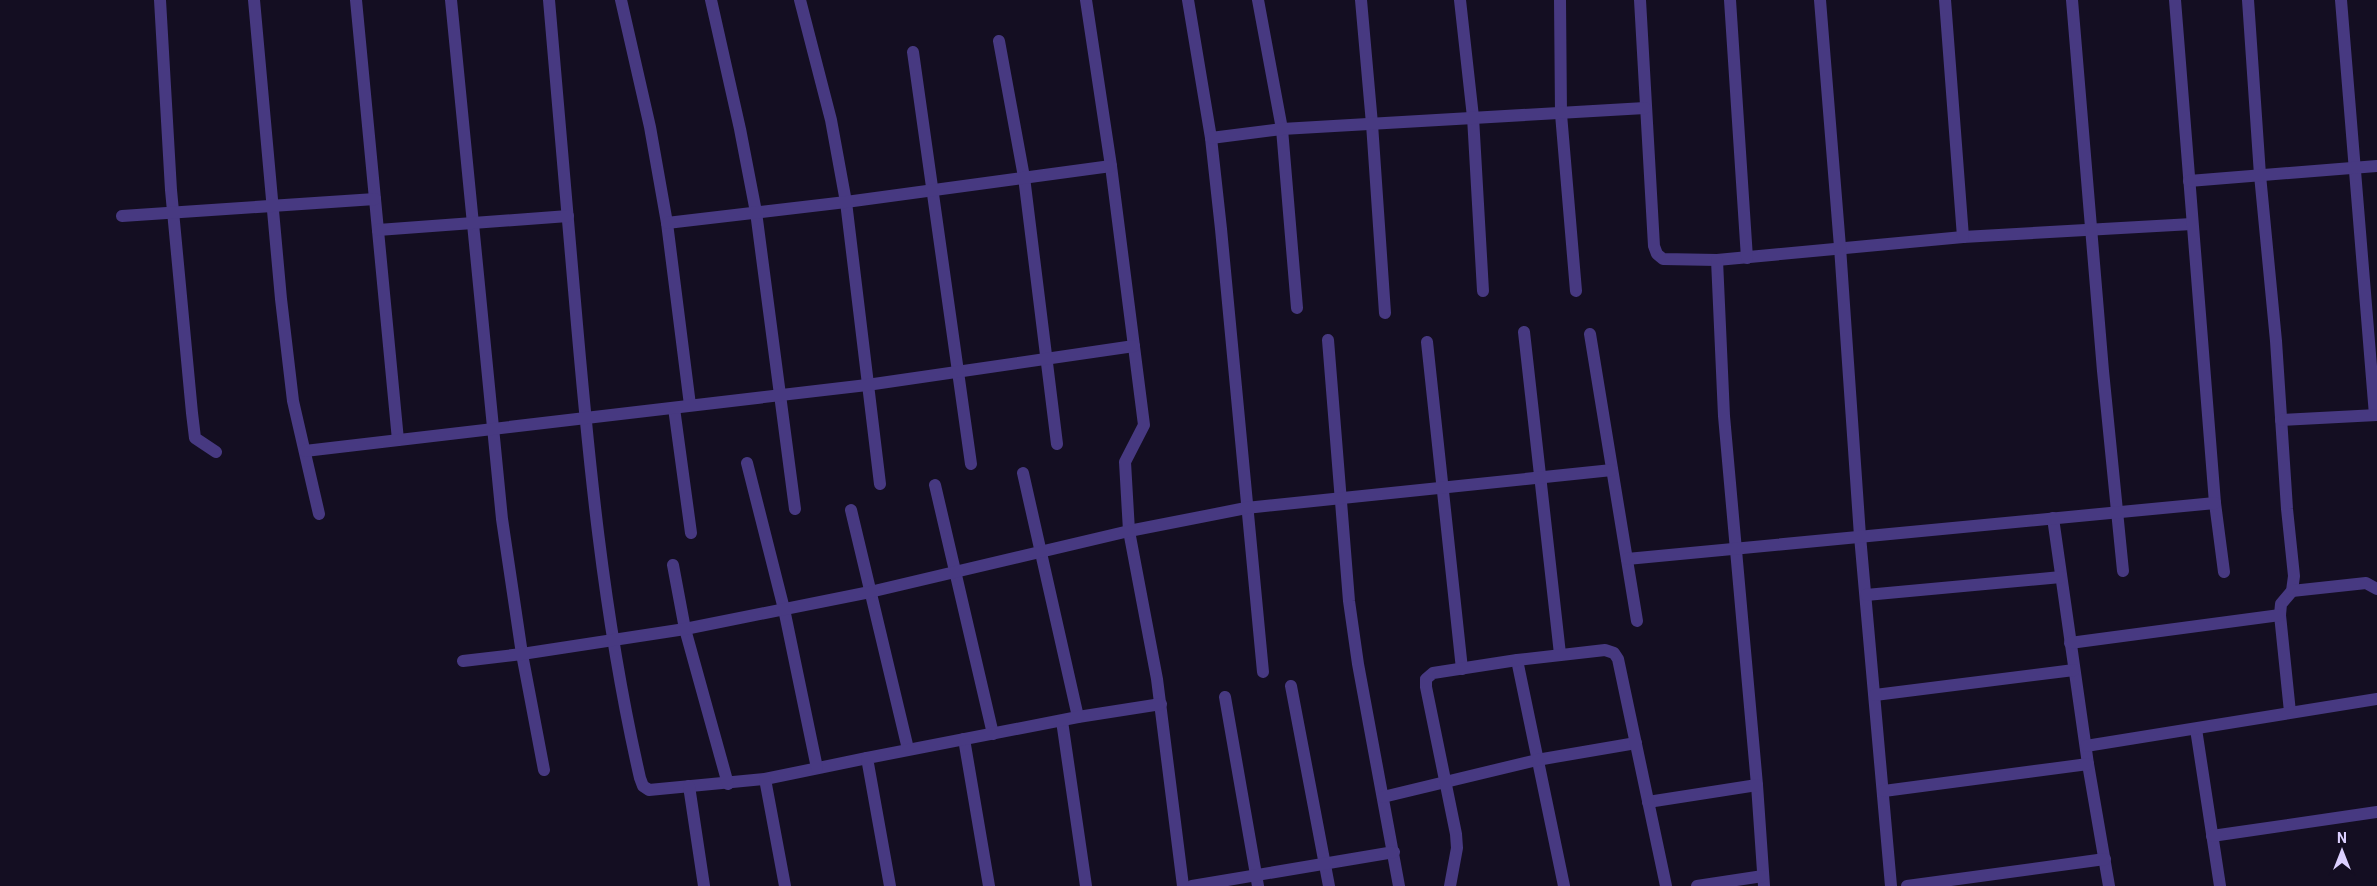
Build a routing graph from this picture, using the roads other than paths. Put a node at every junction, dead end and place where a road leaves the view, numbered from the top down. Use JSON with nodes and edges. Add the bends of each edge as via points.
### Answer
{"nodes":[{"id":1,"x":160,"y":0,"type":"edge"},
{"id":2,"x":254,"y":0,"type":"edge"},
{"id":3,"x":356,"y":0,"type":"edge"},
{"id":4,"x":451,"y":0,"type":"edge"},
{"id":5,"x":549,"y":0,"type":"edge"},
{"id":6,"x":621,"y":0,"type":"edge"},
{"id":7,"x":711,"y":0,"type":"edge"},
{"id":8,"x":800,"y":0,"type":"edge"},
{"id":9,"x":1086,"y":0,"type":"edge"},
{"id":10,"x":1188,"y":0,"type":"edge"},
{"id":11,"x":1258,"y":0,"type":"edge"},
{"id":12,"x":1361,"y":0,"type":"edge"},
{"id":13,"x":1460,"y":0,"type":"edge"},
{"id":14,"x":1560,"y":0,"type":"edge"},
{"id":15,"x":1640,"y":0,"type":"edge"},
{"id":16,"x":1730,"y":0,"type":"edge"},
{"id":17,"x":1820,"y":0,"type":"edge"},
{"id":18,"x":1946,"y":0,"type":"edge"},
{"id":19,"x":2072,"y":0,"type":"edge"},
{"id":20,"x":2175,"y":0,"type":"edge"},
{"id":21,"x":2248,"y":0,"type":"edge"},
{"id":22,"x":2341,"y":0,"type":"edge"},
{"id":23,"x":999,"y":41,"type":"dead end"},
{"id":24,"x":913,"y":52,"type":"dead end"},
{"id":25,"x":1645,"y":108,"type":"junction"},
{"id":26,"x":1561,"y":114,"type":"junction"},
{"id":27,"x":1473,"y":117,"type":"junction"},
{"id":28,"x":1372,"y":124,"type":"junction"},
{"id":29,"x":1282,"y":129,"type":"junction"},
{"id":30,"x":1211,"y":138,"type":"junction"},
{"id":31,"x":1111,"y":166,"type":"junction"},
{"id":32,"x":2377,"y":166,"type":"edge"},
{"id":33,"x":2354,"y":168,"type":"junction"},
{"id":34,"x":2260,"y":175,"type":"junction"},
{"id":35,"x":1024,"y":177,"type":"junction"},
{"id":36,"x":2189,"y":181,"type":"junction"},
{"id":37,"x":933,"y":190,"type":"junction"},
{"id":38,"x":375,"y":199,"type":"junction"},
{"id":39,"x":846,"y":202,"type":"junction"},
{"id":40,"x":273,"y":206,"type":"junction"},
{"id":41,"x":756,"y":212,"type":"junction"},
{"id":42,"x":173,"y":213,"type":"junction"},
{"id":43,"x":122,"y":216,"type":"dead end"},
{"id":44,"x":568,"y":216,"type":"junction"},
{"id":45,"x":666,"y":223,"type":"junction"},
{"id":46,"x":472,"y":224,"type":"junction"},
{"id":47,"x":2192,"y":224,"type":"junction"},
{"id":48,"x":378,"y":230,"type":"junction"},
{"id":49,"x":2091,"y":230,"type":"junction"},
{"id":50,"x":1963,"y":237,"type":"junction"},
{"id":51,"x":1840,"y":247,"type":"junction"},
{"id":52,"x":1747,"y":258,"type":"junction"},
{"id":53,"x":1717,"y":260,"type":"junction"},
{"id":54,"x":1483,"y":291,"type":"dead end"},
{"id":55,"x":1576,"y":291,"type":"dead end"},
{"id":56,"x":1296,"y":308,"type":"dead end"},
{"id":57,"x":1385,"y":313,"type":"dead end"},
{"id":58,"x":1524,"y":332,"type":"dead end"},
{"id":59,"x":1590,"y":334,"type":"dead end"},
{"id":60,"x":1328,"y":340,"type":"dead end"},
{"id":61,"x":1427,"y":342,"type":"dead end"},
{"id":62,"x":1134,"y":346,"type":"junction"},
{"id":63,"x":1045,"y":359,"type":"junction"},
{"id":64,"x":958,"y":372,"type":"junction"},
{"id":65,"x":867,"y":385,"type":"junction"},
{"id":66,"x":780,"y":394,"type":"junction"},
{"id":67,"x":690,"y":405,"type":"junction"},
{"id":68,"x":674,"y":408,"type":"junction"},
{"id":69,"x":2376,"y":415,"type":"edge"},
{"id":70,"x":585,"y":419,"type":"junction"},
{"id":71,"x":2281,"y":420,"type":"junction"},
{"id":72,"x":493,"y":431,"type":"junction"},
{"id":73,"x":398,"y":440,"type":"junction"},
{"id":74,"x":1057,"y":444,"type":"dead end"},
{"id":75,"x":216,"y":452,"type":"dead end"},
{"id":76,"x":305,"y":452,"type":"junction"},
{"id":77,"x":747,"y":463,"type":"dead end"},
{"id":78,"x":971,"y":464,"type":"dead end"},
{"id":79,"x":1612,"y":470,"type":"junction"},
{"id":80,"x":1023,"y":472,"type":"dead end"},
{"id":81,"x":1539,"y":479,"type":"junction"},
{"id":82,"x":880,"y":484,"type":"dead end"},
{"id":83,"x":935,"y":486,"type":"dead end"},
{"id":84,"x":1442,"y":489,"type":"junction"},
{"id":85,"x":1342,"y":498,"type":"junction"},
{"id":86,"x":2215,"y":503,"type":"junction"},
{"id":87,"x":1246,"y":508,"type":"junction"},
{"id":88,"x":794,"y":509,"type":"dead end"},
{"id":89,"x":851,"y":510,"type":"dead end"},
{"id":90,"x":2117,"y":513,"type":"junction"},
{"id":91,"x":319,"y":514,"type":"dead end"},
{"id":92,"x":2053,"y":518,"type":"junction"},
{"id":93,"x":1129,"y":531,"type":"junction"},
{"id":94,"x":690,"y":533,"type":"dead end"},
{"id":95,"x":1860,"y":536,"type":"junction"},
{"id":96,"x":1736,"y":548,"type":"junction"},
{"id":97,"x":1042,"y":552,"type":"junction"},
{"id":98,"x":1627,"y":559,"type":"junction"},
{"id":99,"x":673,"y":565,"type":"dead end"},
{"id":100,"x":2122,"y":571,"type":"dead end"},
{"id":101,"x":2224,"y":572,"type":"dead end"},
{"id":102,"x":956,"y":573,"type":"junction"},
{"id":103,"x":2061,"y":577,"type":"junction"},
{"id":104,"x":2377,"y":589,"type":"edge"},
{"id":105,"x":2292,"y":591,"type":"junction"},
{"id":106,"x":870,"y":592,"type":"junction"},
{"id":107,"x":1866,"y":595,"type":"junction"},
{"id":108,"x":784,"y":608,"type":"junction"},
{"id":109,"x":2280,"y":614,"type":"junction"},
{"id":110,"x":1637,"y":622,"type":"dead end"},
{"id":111,"x":685,"y":629,"type":"junction"},
{"id":112,"x":611,"y":640,"type":"junction"},
{"id":113,"x":2070,"y":644,"type":"junction"},
{"id":114,"x":522,"y":654,"type":"junction"},
{"id":115,"x":1560,"y":654,"type":"junction"},
{"id":116,"x":1518,"y":660,"type":"junction"},
{"id":117,"x":463,"y":661,"type":"dead end"},
{"id":118,"x":1462,"y":669,"type":"junction"},
{"id":119,"x":2074,"y":670,"type":"junction"},
{"id":120,"x":1262,"y":672,"type":"dead end"},
{"id":121,"x":1291,"y":686,"type":"dead end"},
{"id":122,"x":1875,"y":695,"type":"junction"},
{"id":123,"x":1225,"y":697,"type":"dead end"},
{"id":124,"x":2377,"y":699,"type":"edge"},
{"id":125,"x":1161,"y":704,"type":"junction"},
{"id":126,"x":2290,"y":712,"type":"junction"},
{"id":127,"x":1078,"y":718,"type":"junction"},
{"id":128,"x":1062,"y":721,"type":"junction"},
{"id":129,"x":2196,"y":729,"type":"junction"},
{"id":130,"x":993,"y":734,"type":"junction"},
{"id":131,"x":964,"y":739,"type":"junction"},
{"id":132,"x":1636,"y":743,"type":"junction"},
{"id":133,"x":2086,"y":746,"type":"junction"},
{"id":134,"x":908,"y":749,"type":"junction"},
{"id":135,"x":867,"y":758,"type":"junction"},
{"id":136,"x":1537,"y":760,"type":"junction"},
{"id":137,"x":2088,"y":764,"type":"junction"},
{"id":138,"x":817,"y":768,"type":"junction"},
{"id":139,"x":544,"y":770,"type":"dead end"},
{"id":140,"x":765,"y":779,"type":"junction"},
{"id":141,"x":1445,"y":782,"type":"junction"},
{"id":142,"x":728,"y":784,"type":"junction"},
{"id":143,"x":1758,"y":785,"type":"junction"},
{"id":144,"x":689,"y":786,"type":"junction"},
{"id":145,"x":1884,"y":792,"type":"junction"},
{"id":146,"x":1383,"y":797,"type":"junction"},
{"id":147,"x":1648,"y":802,"type":"junction"},
{"id":148,"x":2377,"y":812,"type":"edge"},
{"id":149,"x":2212,"y":836,"type":"junction"},
{"id":150,"x":1394,"y":852,"type":"junction"},
{"id":151,"x":2105,"y":859,"type":"junction"},
{"id":152,"x":1325,"y":862,"type":"junction"},
{"id":153,"x":1257,"y":881,"type":"edge"},
{"id":154,"x":1763,"y":881,"type":"edge"},
{"id":155,"x":704,"y":886,"type":"edge"},
{"id":156,"x":786,"y":886,"type":"edge"},
{"id":157,"x":890,"y":886,"type":"edge"},
{"id":158,"x":989,"y":886,"type":"edge"},
{"id":159,"x":1086,"y":886,"type":"edge"},
{"id":160,"x":1183,"y":886,"type":"edge"},
{"id":161,"x":1192,"y":886,"type":"edge"},
{"id":162,"x":1329,"y":886,"type":"edge"},
{"id":163,"x":1399,"y":886,"type":"edge"},
{"id":164,"x":1450,"y":886,"type":"edge"},
{"id":165,"x":1564,"y":886,"type":"edge"},
{"id":166,"x":1666,"y":886,"type":"edge"},
{"id":167,"x":1698,"y":886,"type":"edge"},
{"id":168,"x":1891,"y":886,"type":"edge"},
{"id":169,"x":1907,"y":886,"type":"edge"},
{"id":170,"x":2109,"y":886,"type":"edge"},
{"id":171,"x":2220,"y":886,"type":"edge"}],
"edges":[{"from":1,"to":42,"type":"street"},
{"from":2,"to":40,"type":"street"},
{"from":3,"to":38,"type":"street"},
{"from":4,"to":46,"type":"street"},
{"from":5,"to":44,"type":"street"},
{"from":6,"to":45,"type":"street","via":[[650,128]]},
{"from":7,"to":41,"type":"street"},
{"from":8,"to":39,"type":"street","via":[[831,120]]},
{"from":9,"to":31,"type":"street"},
{"from":10,"to":30,"type":"street"},
{"from":11,"to":29,"type":"street"},
{"from":12,"to":28,"type":"street"},
{"from":13,"to":27,"type":"street"},
{"from":14,"to":26,"type":"street"},
{"from":15,"to":25,"type":"street"},
{"from":16,"to":52,"type":"street"},
{"from":17,"to":51,"type":"street"},
{"from":18,"to":50,"type":"street"},
{"from":19,"to":49,"type":"street"},
{"from":20,"to":36,"type":"street"},
{"from":21,"to":34,"type":"street"},
{"from":22,"to":33,"type":"street"},
{"from":23,"to":35,"type":"street"},
{"from":24,"to":37,"type":"street"},
{"from":25,"to":26,"type":"street"},
{"from":25,"to":53,"type":"street","via":[[1657,254],[1663,259],[1680,261]]},
{"from":26,"to":27,"type":"street"},
{"from":26,"to":55,"type":"street"},
{"from":27,"to":28,"type":"street"},
{"from":27,"to":54,"type":"street"},
{"from":28,"to":29,"type":"street"},
{"from":28,"to":57,"type":"street"},
{"from":29,"to":30,"type":"street"},
{"from":29,"to":56,"type":"street"},
{"from":30,"to":87,"type":"street"},
{"from":31,"to":35,"type":"street"},
{"from":31,"to":62,"type":"street"},
{"from":32,"to":33,"type":"street"},
{"from":33,"to":34,"type":"street"},
{"from":33,"to":69,"type":"street"},
{"from":34,"to":36,"type":"street"},
{"from":34,"to":71,"type":"street"},
{"from":35,"to":37,"type":"street"},
{"from":35,"to":63,"type":"street"},
{"from":36,"to":47,"type":"street"},
{"from":37,"to":39,"type":"street"},
{"from":37,"to":64,"type":"street"},
{"from":38,"to":40,"type":"street"},
{"from":38,"to":48,"type":"street"},
{"from":39,"to":41,"type":"street"},
{"from":39,"to":65,"type":"street"},
{"from":40,"to":42,"type":"street"},
{"from":40,"to":76,"type":"street","via":[[293,401]]},
{"from":41,"to":45,"type":"street"},
{"from":41,"to":66,"type":"street"},
{"from":42,"to":43,"type":"street"},
{"from":42,"to":75,"type":"street","via":[[195,438]]},
{"from":44,"to":46,"type":"street"},
{"from":44,"to":70,"type":"street"},
{"from":45,"to":67,"type":"street"},
{"from":46,"to":48,"type":"street"},
{"from":46,"to":72,"type":"street"},
{"from":47,"to":49,"type":"street"},
{"from":47,"to":86,"type":"street"},
{"from":48,"to":73,"type":"street"},
{"from":49,"to":50,"type":"street"},
{"from":49,"to":90,"type":"street"},
{"from":50,"to":51,"type":"street"},
{"from":51,"to":52,"type":"street"},
{"from":51,"to":95,"type":"street"},
{"from":52,"to":53,"type":"street"},
{"from":53,"to":96,"type":"street","via":[[1724,416]]},
{"from":58,"to":81,"type":"street"},
{"from":59,"to":79,"type":"street"},
{"from":60,"to":85,"type":"street"},
{"from":61,"to":84,"type":"street"},
{"from":62,"to":63,"type":"street"},
{"from":62,"to":93,"type":"street","via":[[1144,425],[1125,462]]},
{"from":63,"to":64,"type":"street"},
{"from":63,"to":74,"type":"street"},
{"from":64,"to":65,"type":"street"},
{"from":64,"to":78,"type":"street"},
{"from":65,"to":66,"type":"street"},
{"from":65,"to":82,"type":"street"},
{"from":66,"to":67,"type":"street"},
{"from":66,"to":88,"type":"street"},
{"from":67,"to":68,"type":"street"},
{"from":68,"to":70,"type":"street"},
{"from":68,"to":94,"type":"street"},
{"from":69,"to":71,"type":"street"},
{"from":70,"to":72,"type":"street"},
{"from":70,"to":112,"type":"street"},
{"from":71,"to":105,"type":"street","via":[[2294,576]]},
{"from":72,"to":73,"type":"street"},
{"from":72,"to":114,"type":"street"},
{"from":73,"to":76,"type":"street"},
{"from":76,"to":91,"type":"street"},
{"from":77,"to":108,"type":"street"},
{"from":79,"to":81,"type":"street"},
{"from":79,"to":98,"type":"street"},
{"from":80,"to":97,"type":"street"},
{"from":81,"to":84,"type":"street"},
{"from":81,"to":115,"type":"street"},
{"from":83,"to":102,"type":"street"},
{"from":84,"to":85,"type":"street"},
{"from":84,"to":118,"type":"street"},
{"from":85,"to":87,"type":"street"},
{"from":85,"to":146,"type":"street","via":[[1349,601]]},
{"from":86,"to":90,"type":"street"},
{"from":86,"to":101,"type":"street"},
{"from":87,"to":93,"type":"street"},
{"from":87,"to":120,"type":"street"},
{"from":89,"to":106,"type":"street"},
{"from":90,"to":92,"type":"street"},
{"from":90,"to":100,"type":"street"},
{"from":92,"to":95,"type":"street"},
{"from":92,"to":103,"type":"street"},
{"from":93,"to":97,"type":"street"},
{"from":93,"to":125,"type":"street"},
{"from":95,"to":96,"type":"street"},
{"from":95,"to":107,"type":"street"},
{"from":96,"to":98,"type":"street"},
{"from":96,"to":143,"type":"street"},
{"from":97,"to":102,"type":"street"},
{"from":97,"to":127,"type":"street"},
{"from":98,"to":110,"type":"street"},
{"from":99,"to":111,"type":"street"},
{"from":102,"to":106,"type":"street"},
{"from":102,"to":130,"type":"street"},
{"from":103,"to":107,"type":"street"},
{"from":103,"to":113,"type":"street"},
{"from":104,"to":105,"type":"street","via":[[2366,583]]},
{"from":105,"to":109,"type":"street","via":[[2281,604]]},
{"from":106,"to":108,"type":"street"},
{"from":106,"to":134,"type":"street"},
{"from":107,"to":122,"type":"street"},
{"from":108,"to":111,"type":"street"},
{"from":108,"to":138,"type":"street"},
{"from":109,"to":113,"type":"street"},
{"from":109,"to":126,"type":"street"},
{"from":111,"to":112,"type":"street"},
{"from":111,"to":142,"type":"street"},
{"from":112,"to":114,"type":"street"},
{"from":112,"to":144,"type":"street","via":[[643,786],[649,790]]},
{"from":113,"to":119,"type":"street"},
{"from":114,"to":117,"type":"street"},
{"from":114,"to":139,"type":"street"},
{"from":115,"to":116,"type":"street"},
{"from":115,"to":132,"type":"street","via":[[1605,650],[1614,653]]},
{"from":116,"to":118,"type":"street"},
{"from":116,"to":136,"type":"street"},
{"from":118,"to":141,"type":"street","via":[[1433,673],[1426,679]]},
{"from":119,"to":122,"type":"street"},
{"from":119,"to":133,"type":"street"},
{"from":121,"to":152,"type":"street"},
{"from":122,"to":145,"type":"street"},
{"from":123,"to":153,"type":"street"},
{"from":124,"to":126,"type":"street"},
{"from":125,"to":127,"type":"street"},
{"from":125,"to":160,"type":"street"},
{"from":126,"to":129,"type":"street"},
{"from":127,"to":128,"type":"street"},
{"from":128,"to":130,"type":"street"},
{"from":128,"to":159,"type":"street"},
{"from":129,"to":133,"type":"street"},
{"from":129,"to":149,"type":"street"},
{"from":130,"to":131,"type":"street"},
{"from":131,"to":134,"type":"street"},
{"from":131,"to":158,"type":"street"},
{"from":132,"to":136,"type":"street"},
{"from":132,"to":147,"type":"street"},
{"from":133,"to":137,"type":"street"},
{"from":134,"to":135,"type":"street"},
{"from":135,"to":138,"type":"street"},
{"from":135,"to":157,"type":"street"},
{"from":136,"to":141,"type":"street"},
{"from":136,"to":165,"type":"street"},
{"from":137,"to":145,"type":"street"},
{"from":137,"to":151,"type":"street"},
{"from":138,"to":140,"type":"street"},
{"from":140,"to":142,"type":"street"},
{"from":140,"to":156,"type":"street"},
{"from":141,"to":146,"type":"street"},
{"from":141,"to":164,"type":"street","via":[[1457,848]]},
{"from":142,"to":144,"type":"street"},
{"from":143,"to":147,"type":"street"},
{"from":143,"to":154,"type":"street"},
{"from":144,"to":155,"type":"street"},
{"from":145,"to":168,"type":"street"},
{"from":146,"to":150,"type":"street"},
{"from":147,"to":166,"type":"street"},
{"from":148,"to":149,"type":"street"},
{"from":149,"to":171,"type":"street"},
{"from":150,"to":152,"type":"street"},
{"from":150,"to":163,"type":"street"},
{"from":151,"to":169,"type":"street"},
{"from":151,"to":170,"type":"street"},
{"from":152,"to":153,"type":"street"},
{"from":152,"to":162,"type":"street"},
{"from":153,"to":161,"type":"street"},
{"from":154,"to":167,"type":"street"}]}
